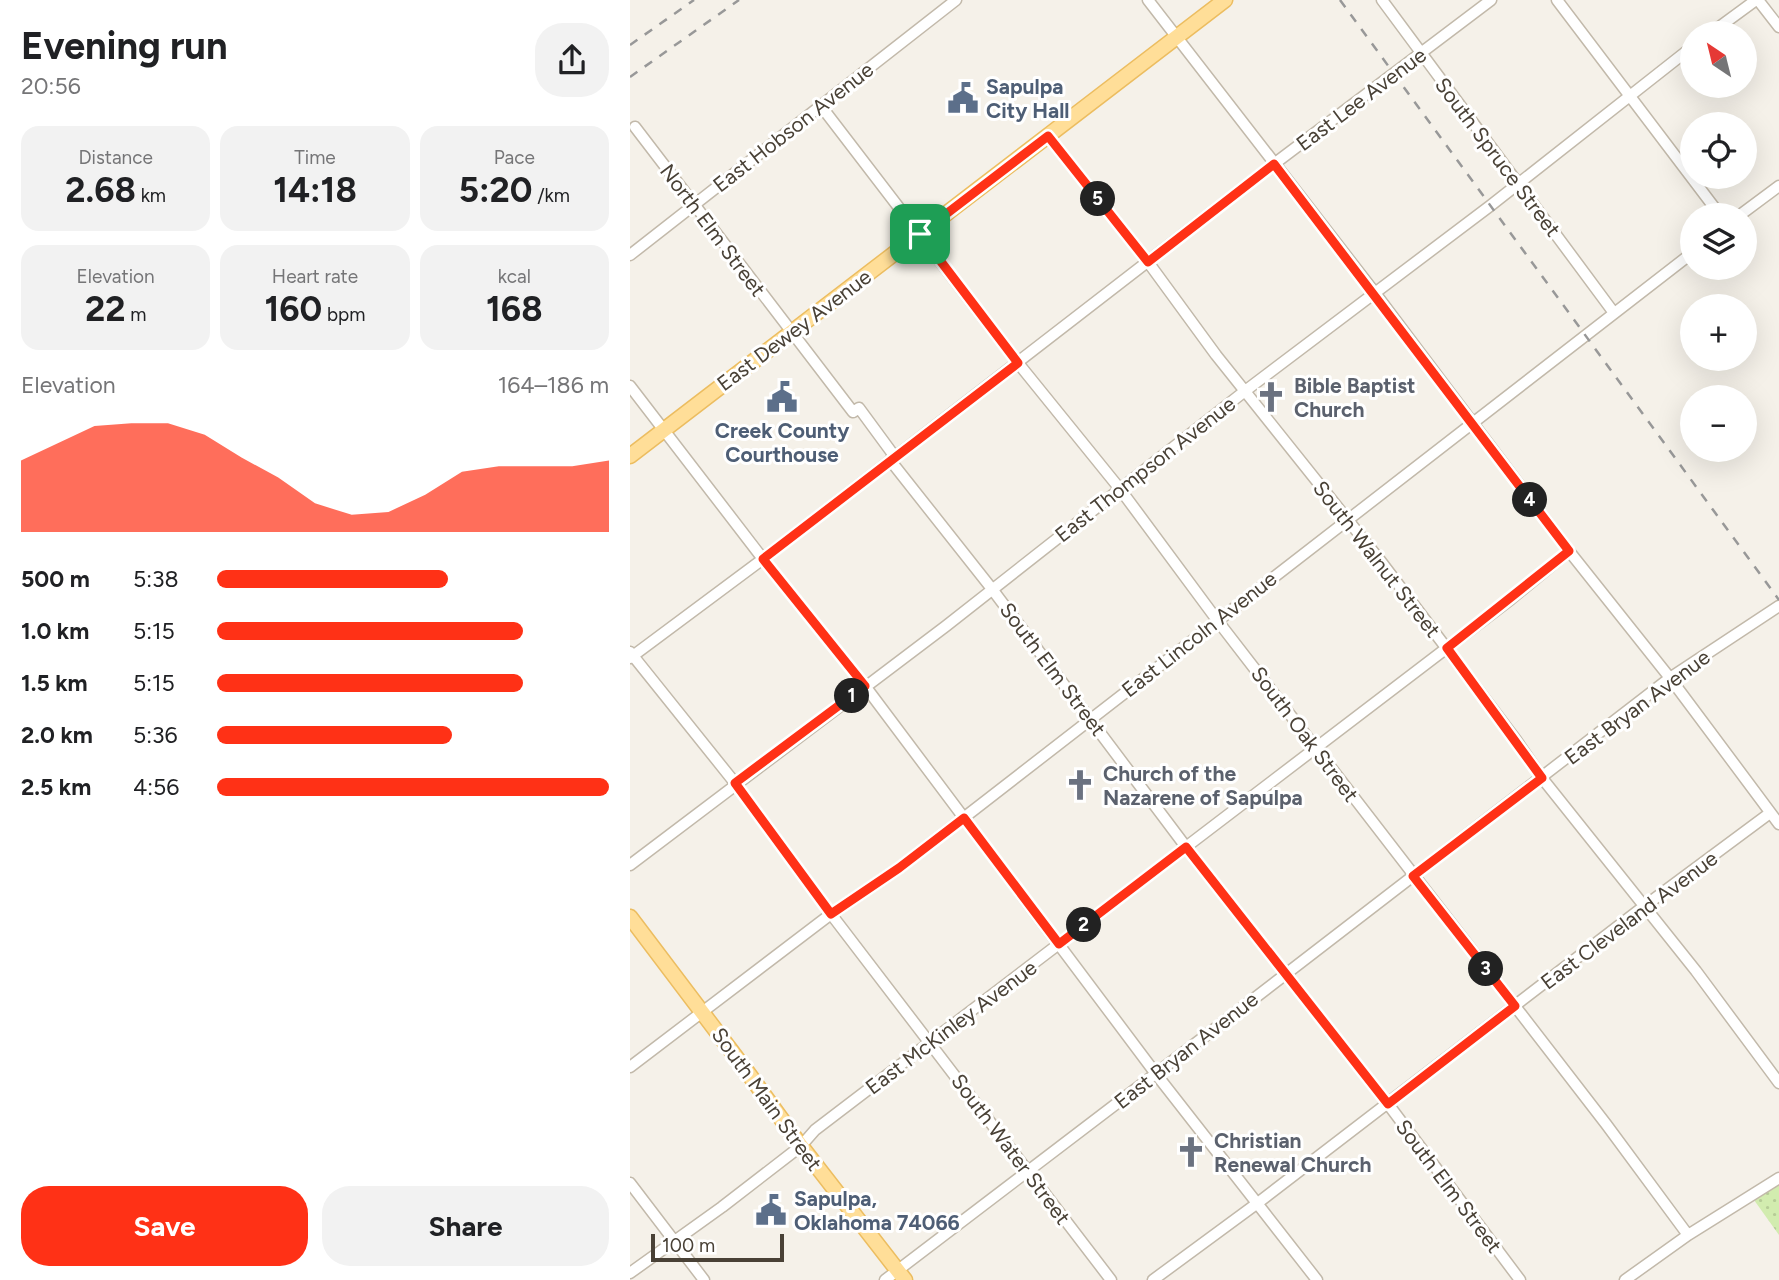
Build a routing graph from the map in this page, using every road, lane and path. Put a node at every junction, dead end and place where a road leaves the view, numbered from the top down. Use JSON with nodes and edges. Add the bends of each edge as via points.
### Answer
{"nodes":[{"id":1,"x":1147,"y":0,"type":"edge"},
{"id":2,"x":1225,"y":0,"type":"edge"},
{"id":3,"x":1381,"y":0,"type":"edge"},
{"id":4,"x":1491,"y":0,"type":"edge"},
{"id":5,"x":1557,"y":0,"type":"edge"},
{"id":6,"x":1757,"y":0,"type":"edge"},
{"id":7,"x":948,"y":2,"type":"edge"},
{"id":8,"x":1728,"y":21,"type":"edge"},
{"id":9,"x":1779,"y":27,"type":"edge"},
{"id":10,"x":1176,"y":38,"type":"junction"},
{"id":11,"x":1421,"y":54,"type":"junction"},
{"id":12,"x":1680,"y":56,"type":"edge"},
{"id":13,"x":1630,"y":96,"type":"junction"},
{"id":14,"x":821,"y":106,"type":"junction"},
{"id":15,"x":635,"y":127,"type":"dead end"},
{"id":16,"x":1048,"y":136,"type":"junction"},
{"id":17,"x":1274,"y":164,"type":"junction"},
{"id":18,"x":1518,"y":184,"type":"junction"},
{"id":19,"x":1779,"y":186,"type":"edge"},
{"id":20,"x":1711,"y":203,"type":"edge"},
{"id":21,"x":1756,"y":203,"type":"edge"},
{"id":22,"x":694,"y":205,"type":"junction"},
{"id":23,"x":920,"y":234,"type":"junction"},
{"id":24,"x":630,"y":255,"type":"edge"},
{"id":25,"x":1148,"y":262,"type":"junction"},
{"id":26,"x":1680,"y":262,"type":"edge"},
{"id":27,"x":1375,"y":293,"type":"junction"},
{"id":28,"x":1614,"y":313,"type":"junction"},
{"id":29,"x":792,"y":332,"type":"junction"},
{"id":30,"x":1018,"y":363,"type":"junction"},
{"id":31,"x":630,"y":386,"type":"edge"},
{"id":32,"x":1245,"y":391,"type":"junction"},
{"id":33,"x":1471,"y":422,"type":"junction"},
{"id":34,"x":663,"y":431,"type":"junction"},
{"id":35,"x":630,"y":456,"type":"edge"},
{"id":36,"x":892,"y":458,"type":"junction"},
{"id":37,"x":1120,"y":489,"type":"junction"},
{"id":38,"x":1347,"y":519,"type":"junction"},
{"id":39,"x":1569,"y":551,"type":"junction"},
{"id":40,"x":763,"y":559,"type":"junction"},
{"id":41,"x":992,"y":589,"type":"junction"},
{"id":42,"x":1779,"y":606,"type":"edge"},
{"id":43,"x":1217,"y":620,"type":"junction"},
{"id":44,"x":1447,"y":648,"type":"junction"},
{"id":45,"x":631,"y":655,"type":"edge"},
{"id":46,"x":1670,"y":678,"type":"junction"},
{"id":47,"x":865,"y":686,"type":"junction"},
{"id":48,"x":1091,"y":719,"type":"junction"},
{"id":49,"x":1315,"y":748,"type":"junction"},
{"id":50,"x":1542,"y":778,"type":"junction"},
{"id":51,"x":735,"y":783,"type":"junction"},
{"id":52,"x":1770,"y":813,"type":"junction"},
{"id":53,"x":964,"y":818,"type":"junction"},
{"id":54,"x":1779,"y":824,"type":"edge"},
{"id":55,"x":1186,"y":847,"type":"junction"},
{"id":56,"x":630,"y":865,"type":"edge"},
{"id":57,"x":1413,"y":876,"type":"junction"},
{"id":58,"x":1644,"y":906,"type":"junction"},
{"id":59,"x":831,"y":914,"type":"junction"},
{"id":60,"x":630,"y":917,"type":"edge"},
{"id":61,"x":1059,"y":944,"type":"junction"},
{"id":62,"x":1285,"y":974,"type":"junction"},
{"id":63,"x":1515,"y":1006,"type":"junction"},
{"id":64,"x":702,"y":1011,"type":"junction"},
{"id":65,"x":929,"y":1041,"type":"junction"},
{"id":66,"x":630,"y":1067,"type":"edge"},
{"id":67,"x":1156,"y":1074,"type":"junction"},
{"id":68,"x":1779,"y":1083,"type":"edge"},
{"id":69,"x":1388,"y":1104,"type":"junction"},
{"id":70,"x":801,"y":1146,"type":"junction"},
{"id":71,"x":1027,"y":1170,"type":"junction"},
{"id":72,"x":1779,"y":1178,"type":"edge"},
{"id":73,"x":630,"y":1183,"type":"edge"},
{"id":74,"x":1259,"y":1202,"type":"junction"},
{"id":75,"x":1688,"y":1236,"type":"junction"},
{"id":76,"x":674,"y":1242,"type":"junction"},
{"id":77,"x":630,"y":1273,"type":"edge"},
{"id":78,"x":901,"y":1275,"type":"edge"},
{"id":79,"x":704,"y":1280,"type":"edge"},
{"id":80,"x":885,"y":1280,"type":"edge"},
{"id":81,"x":1111,"y":1280,"type":"edge"},
{"id":82,"x":1153,"y":1280,"type":"edge"},
{"id":83,"x":1317,"y":1280,"type":"edge"},
{"id":84,"x":1520,"y":1280,"type":"edge"},
{"id":85,"x":1625,"y":1280,"type":"edge"}],
"edges":[{"from":1,"to":10,"type":"street"},
{"from":2,"to":10,"type":"main road","name":"East Dewey Avenue"},
{"from":3,"to":11,"type":"street","name":"South Spruce Street"},
{"from":4,"to":11,"type":"street","name":"East Lee Avenue"},
{"from":5,"to":13,"type":"street"},
{"from":6,"to":8,"type":"street"},
{"from":6,"to":9,"type":"street"},
{"from":7,"to":14,"type":"street","name":"East Hobson Avenue"},
{"from":10,"to":16,"type":"main road","name":"East Dewey Avenue"},
{"from":10,"to":17,"type":"street"},
{"from":11,"to":17,"type":"street","name":"East Lee Avenue"},
{"from":11,"to":18,"type":"street","name":"South Spruce Street"},
{"from":12,"to":13,"type":"street","name":"East Thompson Avenue"},
{"from":13,"to":18,"type":"street","name":"East Thompson Avenue"},
{"from":13,"to":20,"type":"street"},
{"from":14,"to":22,"type":"street","name":"East Hobson Avenue"},
{"from":14,"to":23,"type":"street","name":"South Oak Street"},
{"from":15,"to":22,"type":"street","name":"North Elm Street"},
{"from":16,"to":23,"type":"main road","name":"East Dewey Avenue"},
{"from":16,"to":25,"type":"street","name":"South Walnut Street"},
{"from":17,"to":25,"type":"street","name":"East Lee Avenue"},
{"from":17,"to":27,"type":"street"},
{"from":18,"to":27,"type":"street","name":"East Thompson Avenue"},
{"from":18,"to":28,"type":"street","name":"South Spruce Street"},
{"from":19,"to":21,"type":"street"},
{"from":22,"to":24,"type":"street","name":"East Hobson Avenue"},
{"from":22,"to":29,"type":"street","name":"North Elm Street"},
{"from":23,"to":29,"type":"main road","name":"East Dewey Avenue"},
{"from":23,"to":30,"type":"street","name":"South Oak Street"},
{"from":25,"to":30,"type":"street","name":"East Lee Avenue"},
{"from":25,"to":32,"type":"street","name":"South Walnut Street"},
{"from":26,"to":28,"type":"street","name":"East Lincoln Avenue"},
{"from":27,"to":32,"type":"street","name":"East Thompson Avenue"},
{"from":27,"to":33,"type":"street"},
{"from":28,"to":33,"type":"street","name":"East Lincoln Avenue"},
{"from":29,"to":34,"type":"main road","name":"East Dewey Avenue"},
{"from":29,"to":36,"type":"street","name":"South Elm Street","via":[[853,412],[859,408]]},
{"from":30,"to":36,"type":"street","name":"East Lee Avenue"},
{"from":30,"to":37,"type":"street","name":"South Oak Street"},
{"from":31,"to":34,"type":"street"},
{"from":32,"to":37,"type":"street","name":"East Thompson Avenue"},
{"from":32,"to":38,"type":"street","name":"South Walnut Street"},
{"from":33,"to":38,"type":"street","name":"East Lincoln Avenue"},
{"from":33,"to":39,"type":"street"},
{"from":34,"to":35,"type":"main road","name":"East Dewey Avenue"},
{"from":34,"to":40,"type":"street"},
{"from":36,"to":40,"type":"street","name":"East Lee Avenue"},
{"from":36,"to":41,"type":"street","name":"South Elm Street"},
{"from":37,"to":41,"type":"street","name":"East Thompson Avenue"},
{"from":37,"to":43,"type":"street","name":"South Oak Street"},
{"from":38,"to":43,"type":"street","name":"East Lincoln Avenue"},
{"from":38,"to":44,"type":"street","name":"South Walnut Street"},
{"from":39,"to":44,"type":"street","name":"East McKinley Avenue"},
{"from":39,"to":46,"type":"street"},
{"from":40,"to":45,"type":"street","name":"East Lee Avenue"},
{"from":40,"to":47,"type":"street"},
{"from":41,"to":47,"type":"street","name":"East Thompson Avenue"},
{"from":41,"to":48,"type":"street","name":"South Elm Street"},
{"from":42,"to":46,"type":"street","name":"East Bryan Avenue"},
{"from":43,"to":48,"type":"street","name":"East Lincoln Avenue"},
{"from":43,"to":49,"type":"street","name":"South Oak Street"},
{"from":44,"to":49,"type":"street","name":"East McKinley Avenue"},
{"from":44,"to":50,"type":"street","name":"South Walnut Street"},
{"from":45,"to":51,"type":"street","name":"South Water Street"},
{"from":46,"to":50,"type":"street","name":"East Bryan Avenue"},
{"from":46,"to":52,"type":"street"},
{"from":47,"to":51,"type":"street","name":"East Thompson Avenue"},
{"from":47,"to":53,"type":"street"},
{"from":48,"to":53,"type":"street","name":"East Lincoln Avenue"},
{"from":48,"to":55,"type":"street","name":"South Elm Street"},
{"from":49,"to":55,"type":"street","name":"East McKinley Avenue"},
{"from":49,"to":57,"type":"street","name":"South Oak Street"},
{"from":50,"to":57,"type":"street","name":"East Bryan Avenue"},
{"from":50,"to":58,"type":"street","name":"South Walnut Street"},
{"from":51,"to":56,"type":"street","name":"East Thompson Avenue"},
{"from":51,"to":59,"type":"street","name":"South Water Street"},
{"from":52,"to":54,"type":"street"},
{"from":52,"to":58,"type":"street","name":"East Cleveland Avenue"},
{"from":53,"to":59,"type":"street","name":"East Lincoln Avenue"},
{"from":53,"to":61,"type":"street"},
{"from":55,"to":61,"type":"street","name":"East McKinley Avenue"},
{"from":55,"to":62,"type":"street","name":"South Elm Street"},
{"from":57,"to":62,"type":"street","name":"East Bryan Avenue"},
{"from":57,"to":63,"type":"street","name":"South Oak Street"},
{"from":58,"to":63,"type":"street","name":"East Cleveland Avenue"},
{"from":58,"to":68,"type":"street","name":"South Walnut Street"},
{"from":59,"to":64,"type":"street","name":"East Lincoln Avenue"},
{"from":59,"to":65,"type":"street","name":"South Water Street"},
{"from":60,"to":64,"type":"main road","name":"South Main Street"},
{"from":61,"to":65,"type":"street","name":"East McKinley Avenue"},
{"from":61,"to":67,"type":"street"},
{"from":62,"to":67,"type":"street","name":"East Bryan Avenue"},
{"from":62,"to":69,"type":"street","name":"South Elm Street"},
{"from":63,"to":69,"type":"street","name":"East Cleveland Avenue"},
{"from":63,"to":75,"type":"street","name":"South Oak Street"},
{"from":64,"to":66,"type":"street","name":"East Lincoln Avenue"},
{"from":64,"to":70,"type":"main road","name":"South Main Street"},
{"from":65,"to":70,"type":"street","name":"East McKinley Avenue"},
{"from":65,"to":71,"type":"street","name":"South Water Street"},
{"from":67,"to":71,"type":"street","name":"East Bryan Avenue"},
{"from":67,"to":74,"type":"street"},
{"from":69,"to":74,"type":"street","name":"East Cleveland Avenue"},
{"from":69,"to":84,"type":"street","name":"South Elm Street"},
{"from":70,"to":76,"type":"street","name":"East McKinley Avenue"},
{"from":70,"to":78,"type":"main road","name":"South Main Street"},
{"from":71,"to":78,"type":"street","name":"East Bryan Avenue"},
{"from":71,"to":81,"type":"street","name":"South Water Street"},
{"from":72,"to":75,"type":"street"},
{"from":73,"to":76,"type":"street"},
{"from":74,"to":82,"type":"street","name":"East Cleveland Avenue"},
{"from":74,"to":83,"type":"street"},
{"from":75,"to":85,"type":"street"},
{"from":76,"to":77,"type":"street","name":"East McKinley Avenue"},
{"from":76,"to":79,"type":"street"},
{"from":78,"to":80,"type":"street","name":"East Bryan Avenue"}]}
